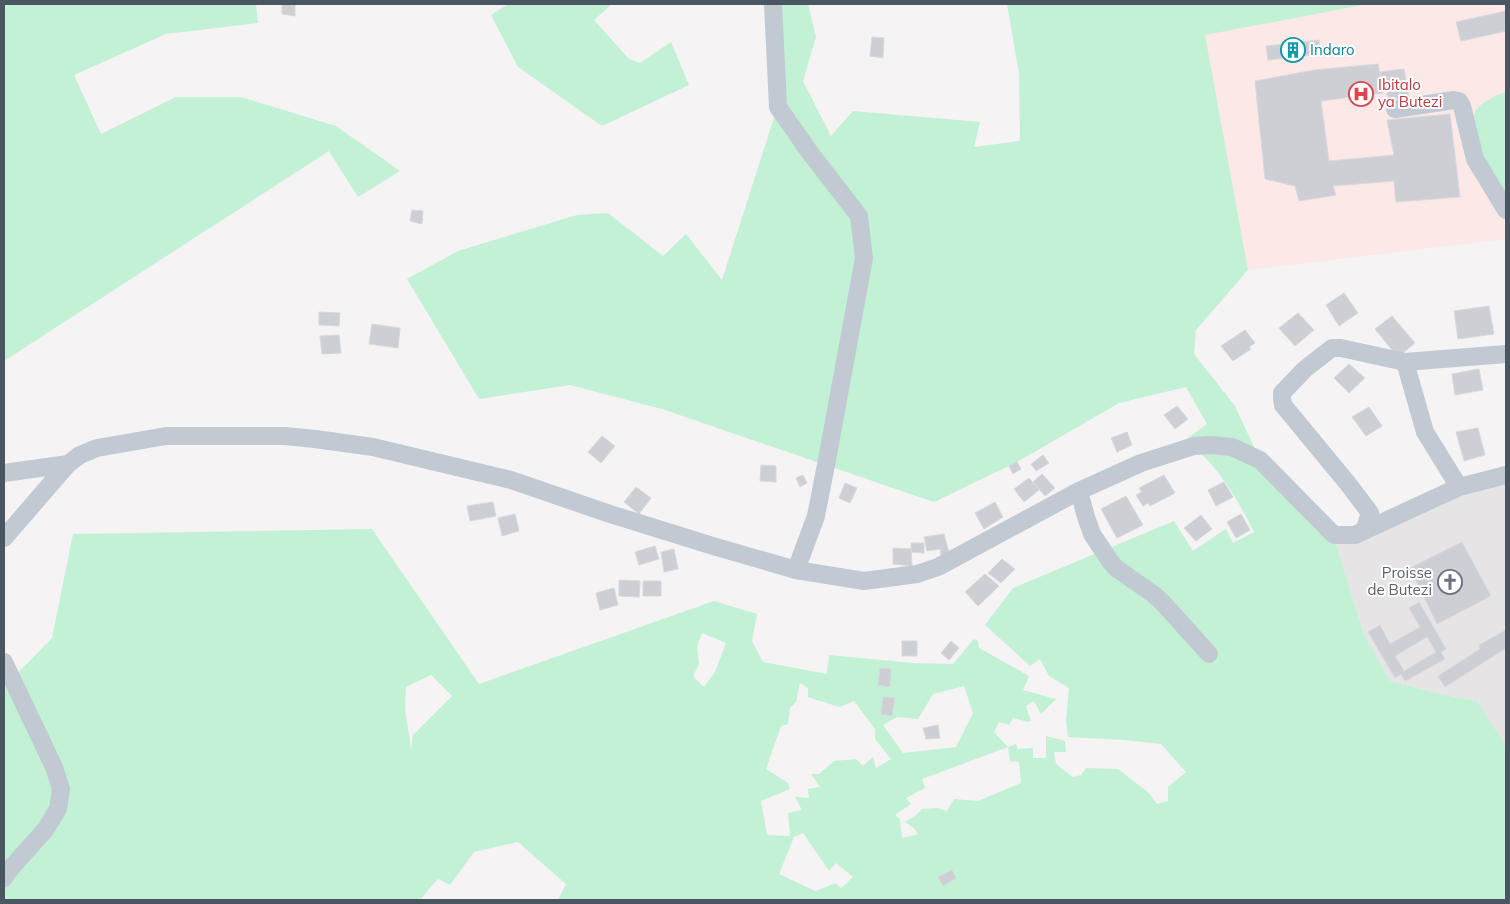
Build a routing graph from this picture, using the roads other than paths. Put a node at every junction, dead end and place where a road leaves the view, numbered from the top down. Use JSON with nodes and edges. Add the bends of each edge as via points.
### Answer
{"nodes":[{"id":1,"x":774,"y":4,"type":"edge"},
{"id":2,"x":1395,"y":109,"type":"dead end"},
{"id":3,"x":1506,"y":210,"type":"edge"},
{"id":4,"x":1506,"y":354,"type":"edge"},
{"id":5,"x":1405,"y":362,"type":"junction"},
{"id":6,"x":68,"y":464,"type":"junction"},
{"id":7,"x":4,"y":473,"type":"edge"},
{"id":8,"x":1506,"y":475,"type":"edge"},
{"id":9,"x":1459,"y":487,"type":"junction"},
{"id":10,"x":1080,"y":491,"type":"junction"},
{"id":11,"x":1364,"y":531,"type":"junction"},
{"id":12,"x":4,"y":538,"type":"edge"},
{"id":13,"x":796,"y":570,"type":"junction"},
{"id":14,"x":1209,"y":654,"type":"dead end"},
{"id":15,"x":4,"y":662,"type":"edge"},
{"id":16,"x":4,"y":878,"type":"edge"}],
"edges":[{"from":1,"to":13,"type":"street","via":[[778,107],[859,216],[864,258],[816,516]]},
{"from":2,"to":3,"type":"street","via":[[1459,101],[1475,159]]},
{"from":4,"to":5,"type":"street"},
{"from":5,"to":9,"type":"street","via":[[1425,432]]},
{"from":5,"to":11,"type":"street","via":[[1332,348],[1304,369],[1282,393],[1284,405],[1370,513]]},
{"from":6,"to":7,"type":"street"},
{"from":6,"to":12,"type":"street"},
{"from":6,"to":13,"type":"street","via":[[97,448],[166,436],[285,436],[373,447],[511,480],[610,514]]},
{"from":8,"to":9,"type":"street"},
{"from":9,"to":11,"type":"street"},
{"from":10,"to":11,"type":"street","via":[[1141,463],[1194,446],[1221,445],[1260,460],[1333,534]]},
{"from":10,"to":13,"type":"street","via":[[944,564],[916,574],[864,581]]},
{"from":10,"to":14,"type":"street","via":[[1092,534],[1110,561],[1158,598]]},
{"from":15,"to":16,"type":"street","via":[[54,767],[61,789],[58,809],[45,830]]}]}
